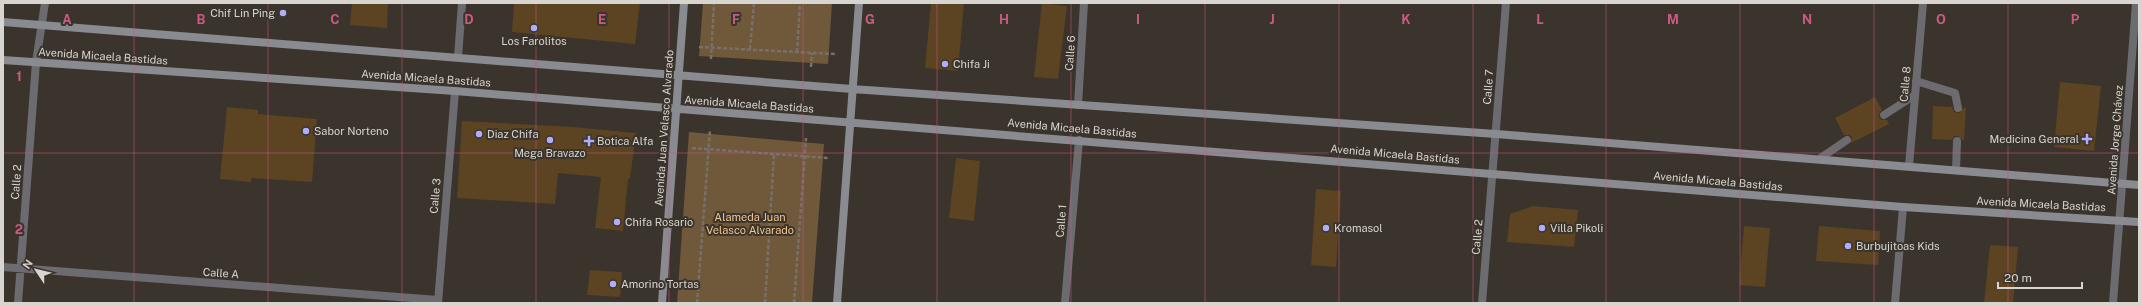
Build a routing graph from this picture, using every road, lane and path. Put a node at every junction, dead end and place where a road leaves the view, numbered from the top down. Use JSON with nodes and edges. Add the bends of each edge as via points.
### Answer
{"nodes":[{"id":1,"x":45,"y":3,"type":"edge"},
{"id":2,"x":462,"y":3,"type":"edge"},
{"id":3,"x":684,"y":3,"type":"edge"},
{"id":4,"x":714,"y":3,"type":"edge"},
{"id":5,"x":754,"y":3,"type":"edge"},
{"id":6,"x":800,"y":3,"type":"edge"},
{"id":7,"x":859,"y":3,"type":"edge"},
{"id":8,"x":1084,"y":3,"type":"edge"},
{"id":9,"x":1506,"y":3,"type":"edge"},
{"id":10,"x":1923,"y":3,"type":"edge"},
{"id":11,"x":2136,"y":3,"type":"edge"},
{"id":12,"x":3,"y":22,"type":"edge"},
{"id":13,"x":43,"y":25,"type":"junction"},
{"id":14,"x":681,"y":46,"type":"junction"},
{"id":15,"x":711,"y":47,"type":"junction"},
{"id":16,"x":750,"y":49,"type":"junction"},
{"id":17,"x":796,"y":52,"type":"junction"},
{"id":18,"x":812,"y":52,"type":"junction"},
{"id":19,"x":855,"y":55,"type":"junction"},
{"id":20,"x":458,"y":56,"type":"junction"},
{"id":21,"x":3,"y":60,"type":"edge"},
{"id":22,"x":36,"y":62,"type":"junction"},
{"id":23,"x":711,"y":62,"type":"dead end"},
{"id":24,"x":678,"y":75,"type":"junction"},
{"id":25,"x":810,"y":75,"type":"dead end"},
{"id":26,"x":1916,"y":81,"type":"junction"},
{"id":27,"x":852,"y":89,"type":"junction"},
{"id":28,"x":455,"y":91,"type":"junction"},
{"id":29,"x":1915,"y":95,"type":"junction"},
{"id":30,"x":1078,"y":105,"type":"junction"},
{"id":31,"x":1958,"y":108,"type":"dead end"},
{"id":32,"x":676,"y":110,"type":"junction"},
{"id":33,"x":710,"y":112,"type":"junction"},
{"id":34,"x":1884,"y":115,"type":"dead end"},
{"id":35,"x":807,"y":119,"type":"junction"},
{"id":36,"x":850,"y":122,"type":"junction"},
{"id":37,"x":1496,"y":134,"type":"junction"},
{"id":38,"x":1079,"y":140,"type":"junction"},
{"id":39,"x":1847,"y":140,"type":"dead end"},
{"id":40,"x":1957,"y":140,"type":"dead end"},
{"id":41,"x":673,"y":147,"type":"junction"},
{"id":42,"x":710,"y":150,"type":"junction"},
{"id":43,"x":774,"y":154,"type":"junction"},
{"id":44,"x":805,"y":156,"type":"junction"},
{"id":45,"x":1819,"y":159,"type":"junction"},
{"id":46,"x":847,"y":160,"type":"junction"},
{"id":47,"x":1909,"y":166,"type":"junction"},
{"id":48,"x":1956,"y":170,"type":"junction"},
{"id":49,"x":1493,"y":173,"type":"junction"},
{"id":50,"x":2122,"y":183,"type":"junction"},
{"id":51,"x":2139,"y":185,"type":"edge"},
{"id":52,"x":1903,"y":207,"type":"junction"},
{"id":53,"x":2120,"y":220,"type":"junction"},
{"id":54,"x":2139,"y":222,"type":"edge"},
{"id":55,"x":3,"y":267,"type":"edge"},
{"id":56,"x":20,"y":269,"type":"junction"},
{"id":57,"x":438,"y":301,"type":"edge"},
{"id":58,"x":18,"y":303,"type":"edge"},
{"id":59,"x":662,"y":303,"type":"edge"},
{"id":60,"x":697,"y":303,"type":"edge"},
{"id":61,"x":765,"y":303,"type":"edge"},
{"id":62,"x":794,"y":303,"type":"edge"},
{"id":63,"x":837,"y":303,"type":"edge"},
{"id":64,"x":1065,"y":303,"type":"edge"},
{"id":65,"x":1482,"y":303,"type":"edge"},
{"id":66,"x":1895,"y":303,"type":"edge"},
{"id":67,"x":2113,"y":303,"type":"edge"}],
"edges":[{"from":1,"to":13,"type":"street"},
{"from":2,"to":20,"type":"street"},
{"from":3,"to":14,"type":"street","name":"Avenida Juan Velasco Alvarado"},
{"from":4,"to":15,"type":"path"},
{"from":5,"to":16,"type":"path"},
{"from":6,"to":17,"type":"path"},
{"from":7,"to":19,"type":"street"},
{"from":8,"to":30,"type":"street","name":"Calle 6"},
{"from":9,"to":37,"type":"street","name":"Calle 7"},
{"from":10,"to":26,"type":"street","name":"Calle 8"},
{"from":11,"to":50,"type":"street","name":"Avenida Jorge Chávez"},
{"from":12,"to":13,"type":"street","name":"Avenida Micaela Bastidas"},
{"from":13,"to":20,"type":"street","name":"Avenida Micaela Bastidas"},
{"from":13,"to":22,"type":"street"},
{"from":14,"to":15,"type":"path"},
{"from":14,"to":24,"type":"street","name":"Avenida Juan Velasco Alvarado"},
{"from":15,"to":16,"type":"path"},
{"from":15,"to":23,"type":"path"},
{"from":16,"to":17,"type":"path"},
{"from":17,"to":18,"type":"path"},
{"from":18,"to":19,"type":"path"},
{"from":18,"to":25,"type":"path"},
{"from":19,"to":27,"type":"street"},
{"from":20,"to":24,"type":"street","name":"Avenida Micaela Bastidas"},
{"from":21,"to":22,"type":"street","name":"Avenida Micaela Bastidas"},
{"from":22,"to":28,"type":"street","name":"Avenida Micaela Bastidas"},
{"from":22,"to":56,"type":"street","name":"Calle 2"},
{"from":24,"to":27,"type":"street","name":"Avenida Micaela Bastidas"},
{"from":24,"to":32,"type":"street","name":"Avenida Juan Velasco Alvarado"},
{"from":26,"to":29,"type":"street","name":"Calle 8"},
{"from":26,"to":31,"type":"street","via":[[1955,93]]},
{"from":27,"to":30,"type":"street","name":"Avenida Micaela Bastidas"},
{"from":27,"to":36,"type":"street"},
{"from":28,"to":32,"type":"street","name":"Avenida Micaela Bastidas"},
{"from":28,"to":57,"type":"street","name":"Calle 3"},
{"from":29,"to":34,"type":"street"},
{"from":29,"to":47,"type":"street","name":"Calle 8"},
{"from":30,"to":37,"type":"street","name":"Avenida Micaela Bastidas"},
{"from":32,"to":33,"type":"street","name":"Avenida Micaela Bastidas"},
{"from":32,"to":41,"type":"street","name":"Avenida Juan Velasco Alvarado"},
{"from":33,"to":35,"type":"street","name":"Avenida Micaela Bastidas"},
{"from":33,"to":42,"type":"path"},
{"from":35,"to":36,"type":"street","name":"Avenida Micaela Bastidas"},
{"from":35,"to":44,"type":"path"},
{"from":36,"to":38,"type":"street","name":"Avenida Micaela Bastidas"},
{"from":36,"to":46,"type":"street"},
{"from":37,"to":45,"type":"street","name":"Avenida Micaela Bastidas"},
{"from":37,"to":49,"type":"street","name":"Calle 7"},
{"from":38,"to":49,"type":"street","name":"Avenida Micaela Bastidas"},
{"from":38,"to":64,"type":"street","name":"Calle 1"},
{"from":39,"to":45,"type":"street"},
{"from":40,"to":48,"type":"street"},
{"from":41,"to":42,"type":"path"},
{"from":41,"to":59,"type":"street","name":"Avenida Juan Velasco Alvarado"},
{"from":42,"to":43,"type":"path"},
{"from":42,"to":60,"type":"path"},
{"from":43,"to":44,"type":"path"},
{"from":43,"to":61,"type":"path"},
{"from":44,"to":46,"type":"path"},
{"from":44,"to":62,"type":"path"},
{"from":45,"to":47,"type":"street","name":"Avenida Micaela Bastidas"},
{"from":46,"to":63,"type":"street"},
{"from":47,"to":48,"type":"street","name":"Avenida Micaela Bastidas"},
{"from":48,"to":50,"type":"street","name":"Avenida Micaela Bastidas"},
{"from":49,"to":52,"type":"street","name":"Avenida Micaela Bastidas"},
{"from":49,"to":65,"type":"street","name":"Calle 2"},
{"from":50,"to":51,"type":"street","name":"Avenida Micaela Bastidas"},
{"from":50,"to":53,"type":"street","name":"Avenida Jorge Chávez"},
{"from":52,"to":53,"type":"street","name":"Avenida Micaela Bastidas"},
{"from":52,"to":66,"type":"street"},
{"from":53,"to":54,"type":"street","name":"Avenida Micaela Bastidas"},
{"from":53,"to":67,"type":"street","name":"Avenida Jorge Chávez"},
{"from":55,"to":56,"type":"street","name":"Calle A"},
{"from":56,"to":57,"type":"street","name":"Calle A"},
{"from":56,"to":58,"type":"street","name":"Calle 2"}]}
